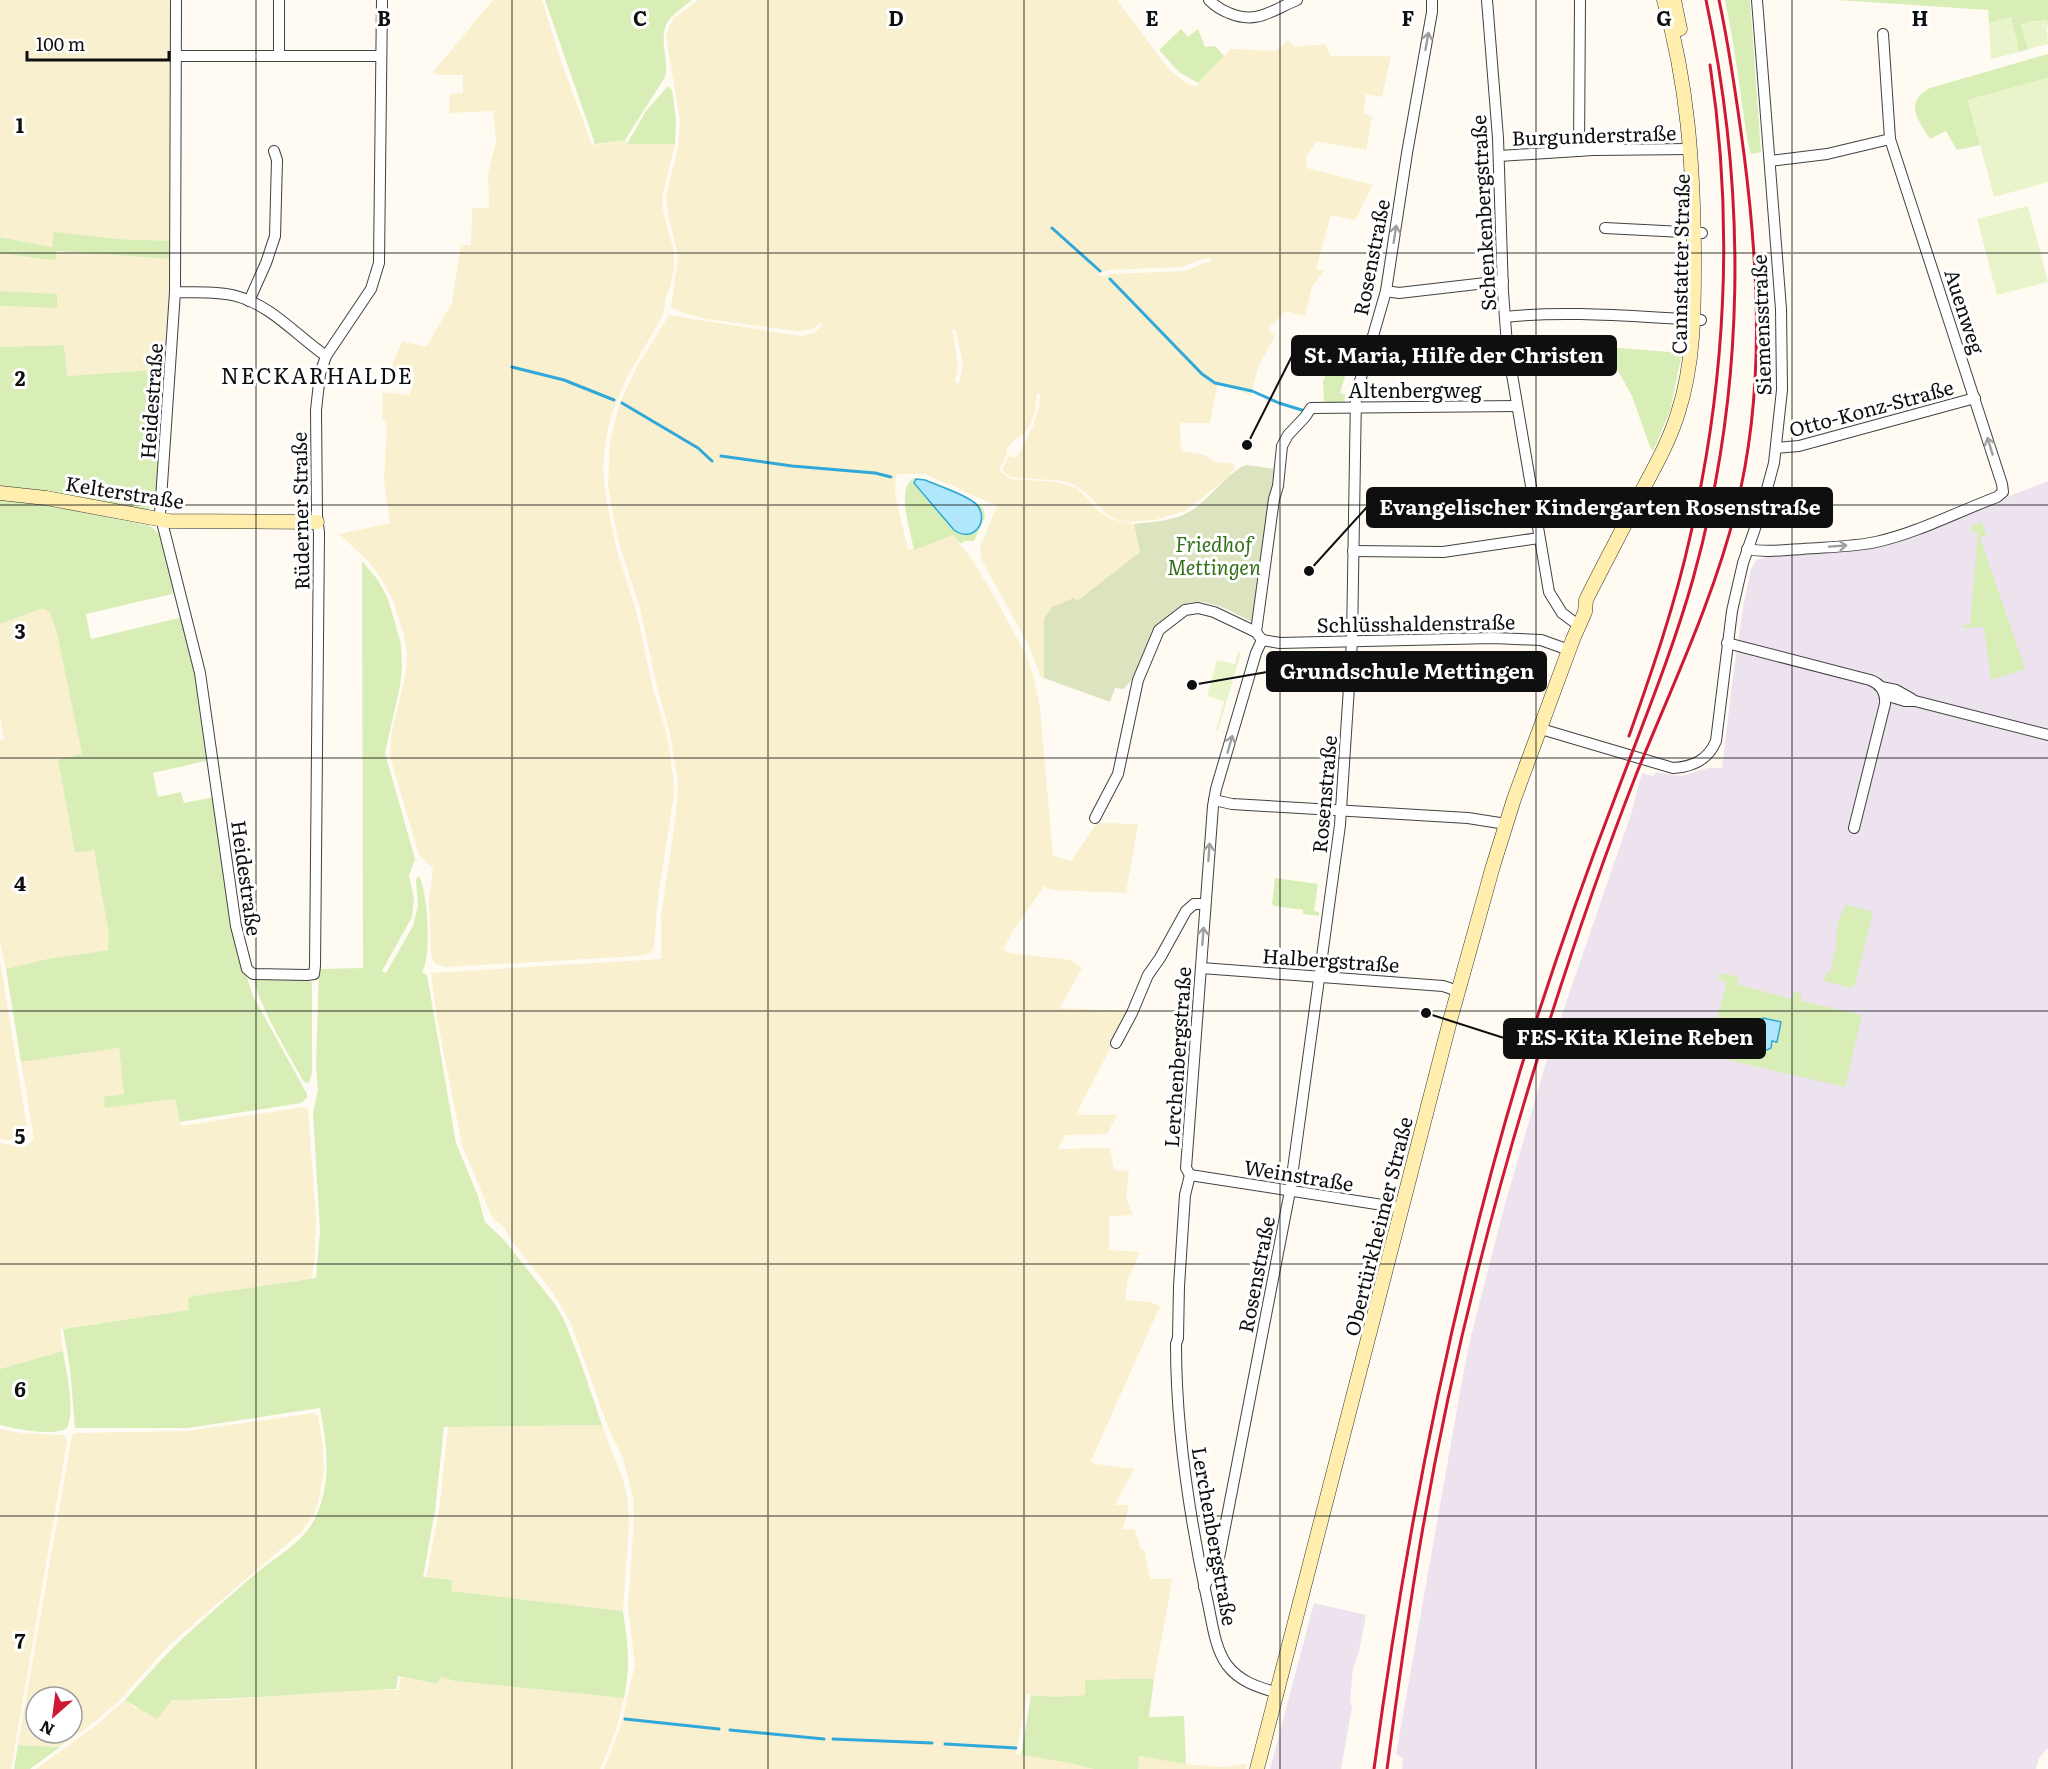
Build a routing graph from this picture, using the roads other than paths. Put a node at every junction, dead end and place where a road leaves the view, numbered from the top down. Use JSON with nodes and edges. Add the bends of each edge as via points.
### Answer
{"nodes":[{"id":1,"x":176,"y":0,"type":"edge"},
{"id":2,"x":279,"y":0,"type":"edge"},
{"id":3,"x":382,"y":0,"type":"edge"},
{"id":4,"x":1209,"y":0,"type":"edge"},
{"id":5,"x":1297,"y":0,"type":"edge"},
{"id":6,"x":1432,"y":0,"type":"edge"},
{"id":7,"x":1487,"y":0,"type":"edge"},
{"id":8,"x":1580,"y":0,"type":"edge"},
{"id":9,"x":1664,"y":0,"type":"edge"},
{"id":10,"x":1674,"y":0,"type":"edge"},
{"id":11,"x":1757,"y":0,"type":"edge"},
{"id":12,"x":1883,"y":34,"type":"dead end"},
{"id":13,"x":176,"y":56,"type":"junction"},
{"id":14,"x":279,"y":56,"type":"junction"},
{"id":15,"x":381,"y":56,"type":"junction"},
{"id":16,"x":1890,"y":139,"type":"junction"},
{"id":17,"x":1691,"y":148,"type":"junction"},
{"id":18,"x":274,"y":151,"type":"dead end"},
{"id":19,"x":1580,"y":151,"type":"junction"},
{"id":20,"x":1499,"y":156,"type":"junction"},
{"id":21,"x":1770,"y":161,"type":"junction"},
{"id":22,"x":1605,"y":228,"type":"dead end"},
{"id":23,"x":1698,"y":233,"type":"junction"},
{"id":24,"x":1503,"y":281,"type":"junction"},
{"id":25,"x":1386,"y":291,"type":"junction"},
{"id":26,"x":175,"y":292,"type":"junction"},
{"id":27,"x":249,"y":301,"type":"junction"},
{"id":28,"x":1505,"y":317,"type":"junction"},
{"id":29,"x":1697,"y":320,"type":"junction"},
{"id":30,"x":326,"y":357,"type":"junction"},
{"id":31,"x":1975,"y":398,"type":"junction"},
{"id":32,"x":1355,"y":406,"type":"junction"},
{"id":33,"x":1517,"y":406,"type":"junction"},
{"id":34,"x":1313,"y":407,"type":"joint"},
{"id":35,"x":1776,"y":448,"type":"junction"},
{"id":36,"x":0,"y":493,"type":"edge"},
{"id":37,"x":161,"y":520,"type":"junction"},
{"id":38,"x":317,"y":522,"type":"junction"},
{"id":39,"x":1539,"y":538,"type":"junction"},
{"id":40,"x":1747,"y":549,"type":"junction"},
{"id":41,"x":1353,"y":551,"type":"junction"},
{"id":42,"x":1578,"y":625,"type":"junction"},
{"id":43,"x":1259,"y":636,"type":"junction"},
{"id":44,"x":1352,"y":641,"type":"junction"},
{"id":45,"x":1727,"y":643,"type":"junction"},
{"id":46,"x":1569,"y":650,"type":"junction"},
{"id":47,"x":1883,"y":691,"type":"junction"},
{"id":48,"x":1552,"y":698,"type":"joint"},
{"id":49,"x":1541,"y":729,"type":"junction"},
{"id":50,"x":2048,"y":735,"type":"edge"},
{"id":51,"x":1214,"y":800,"type":"junction"},
{"id":52,"x":1342,"y":811,"type":"junction"},
{"id":53,"x":1095,"y":818,"type":"dead end"},
{"id":54,"x":1506,"y":824,"type":"junction"},
{"id":55,"x":1854,"y":828,"type":"dead end"},
{"id":56,"x":1205,"y":904,"type":"junction"},
{"id":57,"x":1201,"y":968,"type":"junction"},
{"id":58,"x":250,"y":973,"type":"joint"},
{"id":59,"x":1319,"y":976,"type":"junction"},
{"id":60,"x":1458,"y":991,"type":"junction"},
{"id":61,"x":1116,"y":1043,"type":"dead end"},
{"id":62,"x":1190,"y":1175,"type":"junction"},
{"id":63,"x":1290,"y":1191,"type":"junction"},
{"id":64,"x":1402,"y":1208,"type":"junction"},
{"id":65,"x":1204,"y":1587,"type":"junction"},
{"id":66,"x":1278,"y":1693,"type":"junction"},
{"id":67,"x":1257,"y":1769,"type":"edge"}],
"edges":[{"from":1,"to":13,"type":"street","name":"Heidestraße"},
{"from":2,"to":14,"type":"street"},
{"from":3,"to":15,"type":"street","name":"Rüderner Straße"},
{"from":4,"to":5,"type":"street","via":[[1221,10],[1250,19]]},
{"from":25,"to":6,"type":"street","name":"Rosenstraße","one_way":true},
{"from":7,"to":20,"type":"street","name":"Schenkenbergstraße"},
{"from":8,"to":19,"type":"street"},
{"from":9,"to":17,"type":"main road","name":"Cannstatter Straße","via":[[1684,91]]},
{"from":10,"to":23,"type":"main road","name":"Cannstatter Straße","via":[[1696,123]]},
{"from":11,"to":21,"type":"street","name":"Siemensstraße"},
{"from":12,"to":16,"type":"street","name":"Auenweg"},
{"from":13,"to":14,"type":"street"},
{"from":13,"to":26,"type":"street","name":"Heidestraße"},
{"from":14,"to":15,"type":"street"},
{"from":15,"to":30,"type":"street","name":"Rüderner Straße","via":[[379,264],[368,294]]},
{"from":16,"to":21,"type":"street","via":[[1839,152]]},
{"from":16,"to":31,"type":"street","name":"Auenweg"},
{"from":17,"to":19,"type":"street","name":"Burgunderstraße"},
{"from":17,"to":23,"type":"main road","name":"Cannstatter Straße"},
{"from":18,"to":27,"type":"street","via":[[276,233]]},
{"from":19,"to":20,"type":"street","name":"Burgunderstraße"},
{"from":20,"to":24,"type":"street","name":"Schenkenbergstraße"},
{"from":21,"to":35,"type":"street","name":"Siemensstraße","via":[[1783,352]]},
{"from":22,"to":23,"type":"street"},
{"from":23,"to":29,"type":"main road","name":"Cannstatter Straße"},
{"from":24,"to":25,"type":"street","via":[[1424,291]]},
{"from":24,"to":28,"type":"street","name":"Schenkenbergstraße"},
{"from":25,"to":32,"type":"street","name":"Rosenstraße"},
{"from":26,"to":27,"type":"street","via":[[220,293]]},
{"from":26,"to":37,"type":"street","name":"Heidestraße"},
{"from":27,"to":30,"type":"street","via":[[276,316]]},
{"from":28,"to":29,"type":"street","via":[[1585,313]]},
{"from":28,"to":33,"type":"street","name":"Schenkenbergstraße"},
{"from":29,"to":42,"type":"main road","name":"Cannstatter Straße","via":[[1694,380],[1679,434],[1594,603]]},
{"from":30,"to":38,"type":"street","name":"Rüderner Straße","via":[[316,399]]},
{"from":31,"to":35,"type":"street","name":"Otto-Konz-Straße","via":[[1799,446]]},
{"from":40,"to":31,"type":"street","name":"Auenweg","one_way":true,"via":[[1771,551],[1875,542],[2002,494]]},
{"from":32,"to":33,"type":"street","name":"Altenbergweg"},
{"from":32,"to":34,"type":"street","name":"Altenbergweg"},
{"from":32,"to":41,"type":"street","name":"Rosenstraße"},
{"from":33,"to":39,"type":"street","name":"Schenkenbergstraße"},
{"from":34,"to":43,"type":"street","name":"Lerchenbergstraße","via":[[1282,446]]},
{"from":35,"to":40,"type":"street","name":"Siemensstraße","via":[[1766,495]]},
{"from":36,"to":37,"type":"main road","name":"Kelterstraße"},
{"from":37,"to":38,"type":"main road","name":"Kelterstraße"},
{"from":37,"to":58,"type":"street","name":"Heidestraße","via":[[200,673],[237,934]]},
{"from":38,"to":58,"type":"street","name":"Rüderner Straße","via":[[315,968],[314,974],[309,975]]},
{"from":39,"to":41,"type":"street","via":[[1443,552]]},
{"from":39,"to":42,"type":"street","name":"Schenkenbergstraße","via":[[1551,597],[1564,616]]},
{"from":40,"to":45,"type":"street","name":"Siemensstraße"},
{"from":41,"to":44,"type":"street","name":"Rosenstraße"},
{"from":42,"to":46,"type":"main road","name":"Cannstatter Straße"},
{"from":43,"to":44,"type":"street","name":"Schlüsshaldenstraße","via":[[1276,643]]},
{"from":51,"to":43,"type":"street","name":"Lerchenbergstraße","one_way":true},
{"from":43,"to":53,"type":"street","via":[[1214,612],[1195,608],[1179,614],[1160,630],[1138,680],[1118,774]]},
{"from":44,"to":46,"type":"street","name":"Schlüsshaldenstraße","via":[[1501,638],[1541,640]]},
{"from":44,"to":52,"type":"street","name":"Rosenstraße"},
{"from":45,"to":47,"type":"street","via":[[1870,680]]},
{"from":45,"to":49,"type":"street","name":"Siemensstraße","via":[[1716,741],[1697,763],[1665,767]]},
{"from":46,"to":48,"type":"main road","name":"Cannstatter Straße"},
{"from":47,"to":50,"type":"street","via":[[1905,701]]},
{"from":47,"to":55,"type":"street","via":[[1885,704]]},
{"from":48,"to":49,"type":"main road","name":"Obertürkheimer Straße"},
{"from":49,"to":54,"type":"main road","name":"Obertürkheimer Straße"},
{"from":51,"to":52,"type":"street"},
{"from":56,"to":51,"type":"street","name":"Lerchenbergstraße","one_way":true},
{"from":52,"to":54,"type":"street"},
{"from":52,"to":59,"type":"street","name":"Rosenstraße"},
{"from":54,"to":60,"type":"main road","name":"Obertürkheimer Straße"},
{"from":57,"to":56,"type":"street","name":"Lerchenbergstraße","one_way":true},
{"from":56,"to":61,"type":"street","via":[[1187,909],[1148,975]]},
{"from":57,"to":59,"type":"street","name":"Halbergstraße"},
{"from":57,"to":62,"type":"street","name":"Lerchenbergstraße","via":[[1186,1168]]},
{"from":59,"to":60,"type":"street","name":"Halbergstraße","via":[[1443,986]]},
{"from":59,"to":63,"type":"street","name":"Rosenstraße"},
{"from":60,"to":64,"type":"main road","name":"Obertürkheimer Straße"},
{"from":62,"to":63,"type":"street","name":"Weinstraße"},
{"from":62,"to":65,"type":"street","name":"Lerchenbergstraße","via":[[1185,1196],[1176,1379],[1184,1474]]},
{"from":63,"to":64,"type":"street","name":"Weinstraße"},
{"from":63,"to":65,"type":"street","name":"Rosenstraße","via":[[1218,1563]]},
{"from":64,"to":66,"type":"main road","name":"Obertürkheimer Straße"},
{"from":65,"to":66,"type":"street","name":"Lerchenbergstraße","via":[[1219,1651],[1227,1665],[1244,1681]]},
{"from":66,"to":67,"type":"main road","name":"Obertürkheimer Straße"}]}
